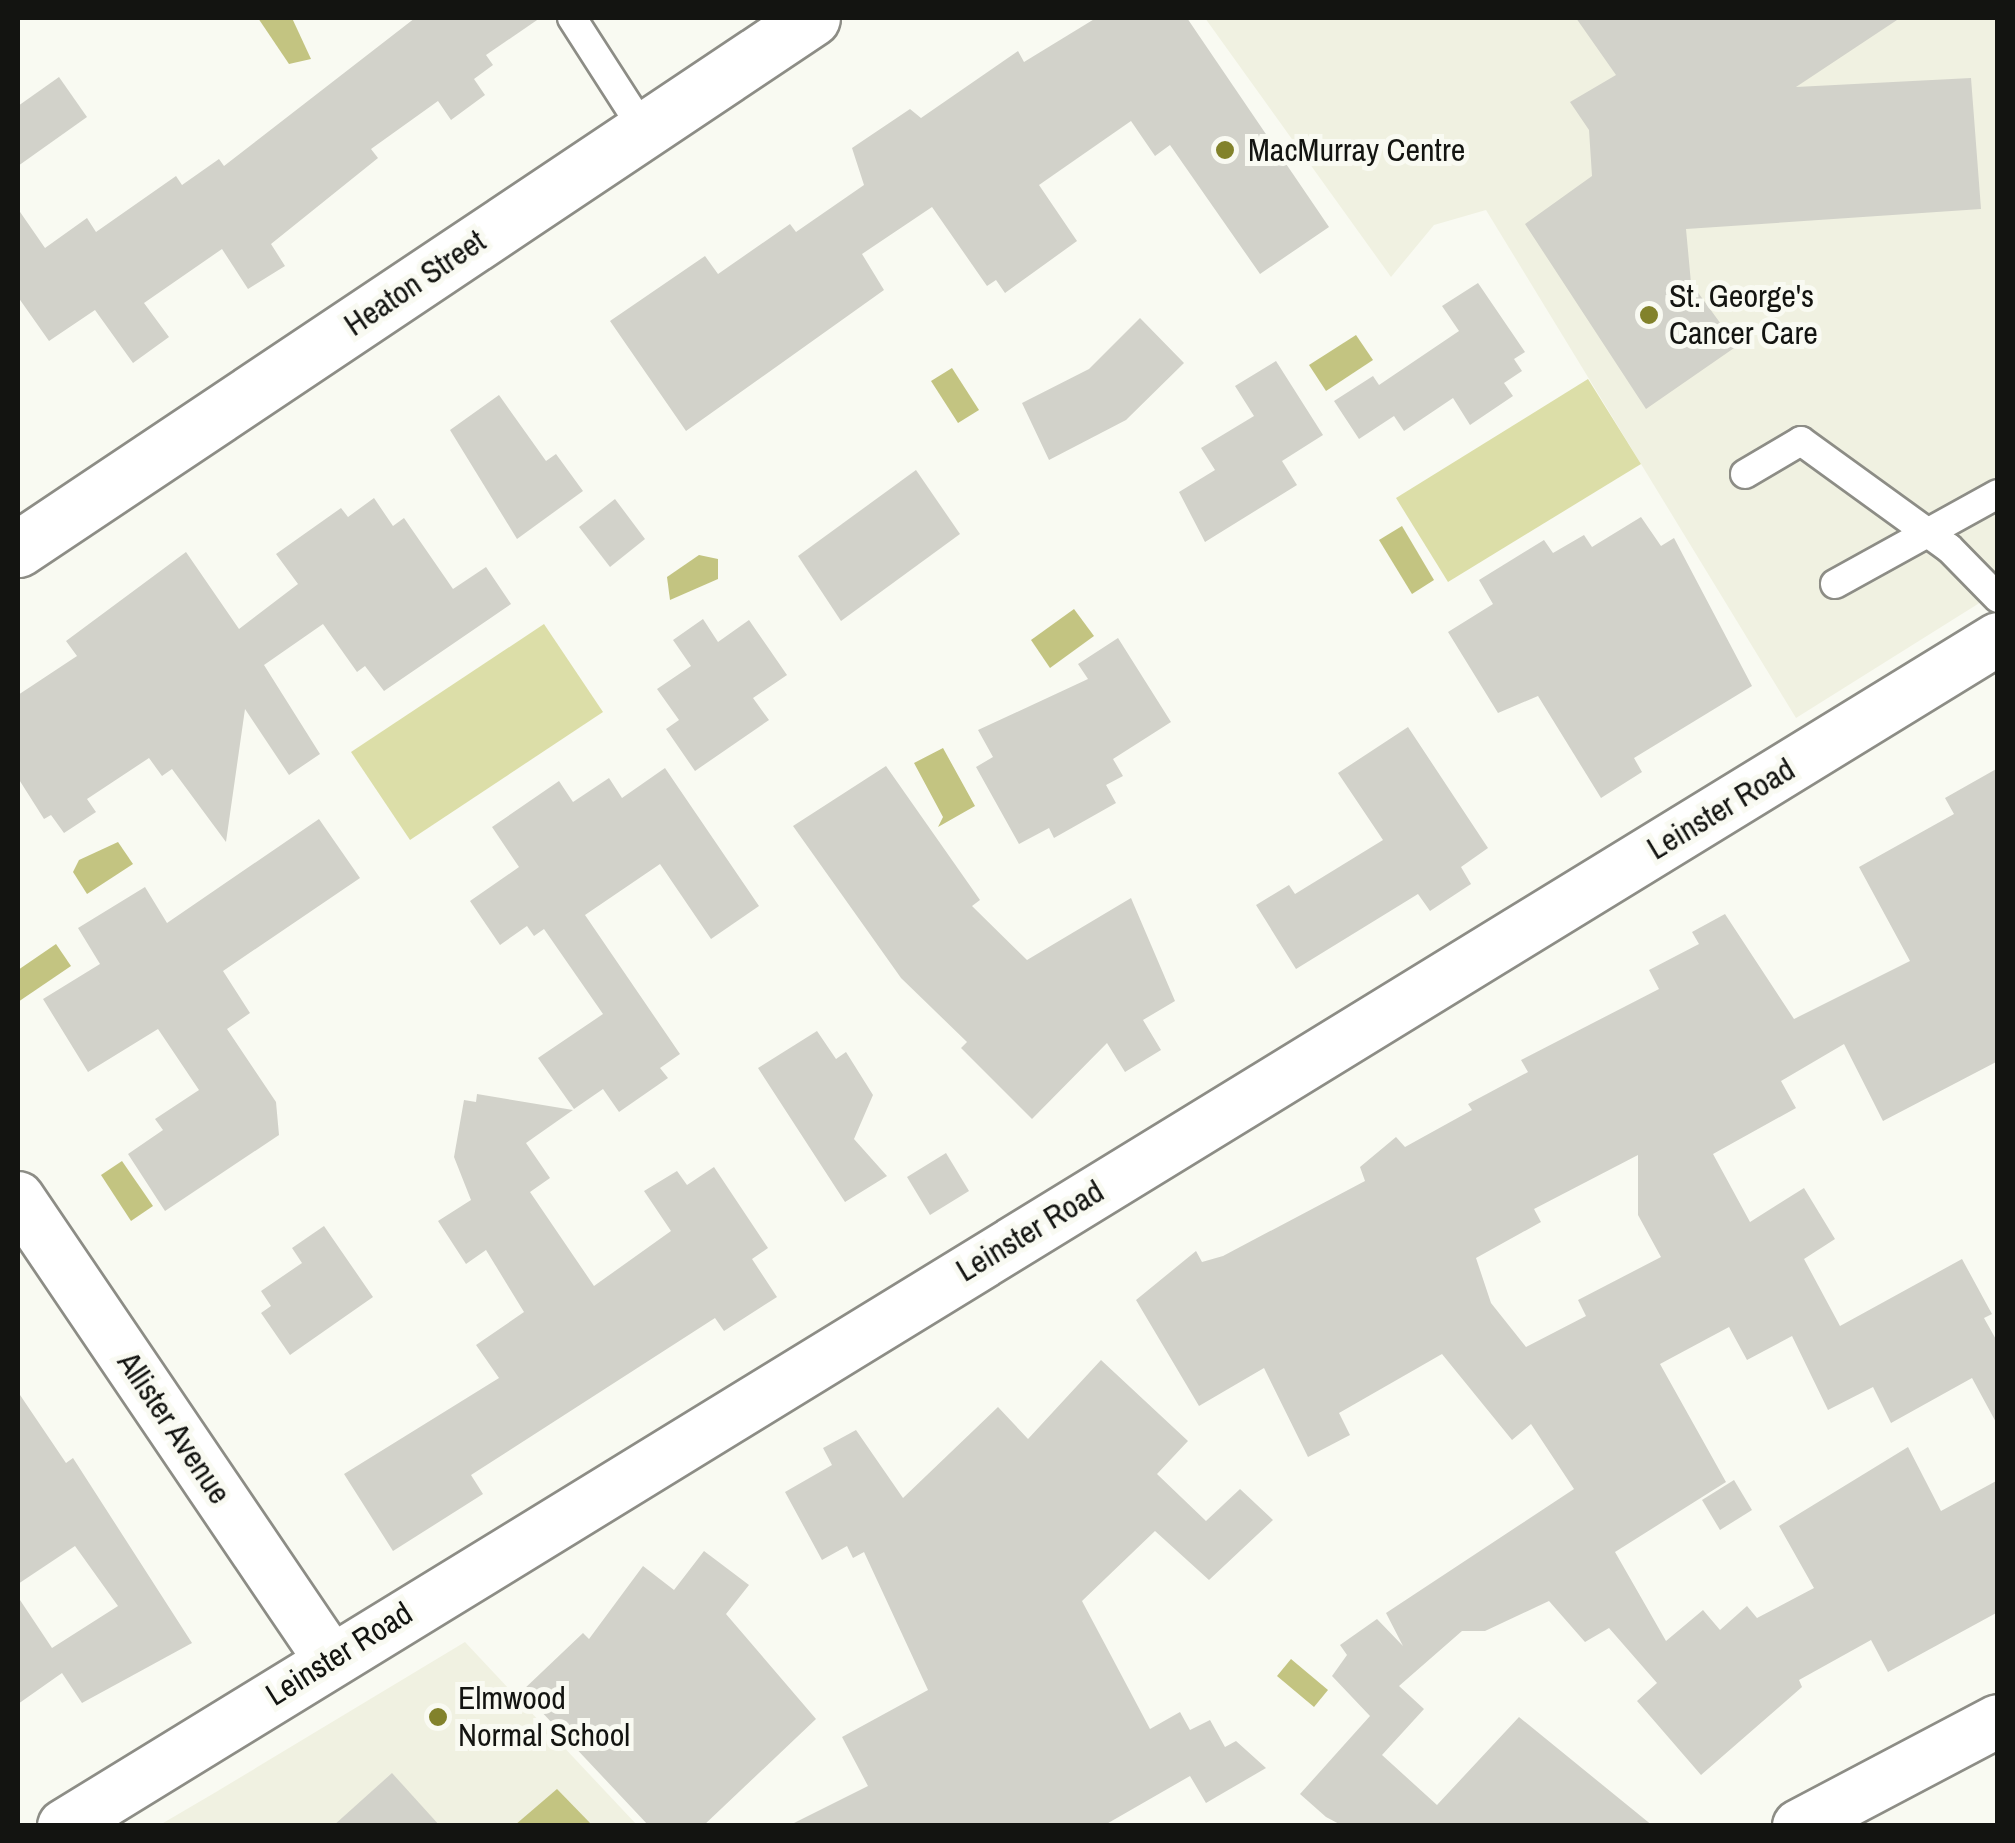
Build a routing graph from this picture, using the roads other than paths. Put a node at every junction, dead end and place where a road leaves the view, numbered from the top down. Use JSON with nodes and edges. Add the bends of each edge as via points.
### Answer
{"nodes":[{"id":1,"x":572,"y":18,"type":"edge"},
{"id":2,"x":812,"y":18,"type":"edge"},
{"id":3,"x":644,"y":130,"type":"junction"},
{"id":4,"x":1745,"y":474,"type":"dead end"},
{"id":5,"x":1998,"y":494,"type":"edge"},
{"id":6,"x":1924,"y":529,"type":"junction"},
{"id":7,"x":18,"y":549,"type":"edge"},
{"id":8,"x":1836,"y":584,"type":"dead end"},
{"id":9,"x":1998,"y":598,"type":"edge"},
{"id":10,"x":1998,"y":640,"type":"edge"},
{"id":11,"x":18,"y":1198,"type":"edge"},
{"id":12,"x":330,"y":1658,"type":"junction"},
{"id":13,"x":1998,"y":1720,"type":"edge"},
{"id":14,"x":64,"y":1826,"type":"edge"},
{"id":15,"x":1799,"y":1826,"type":"edge"}],
"edges":[{"from":1,"to":3,"type":"lane"},
{"from":2,"to":3,"type":"main road","name":"Heaton Street"},
{"from":3,"to":7,"type":"main road","name":"Heaton Street"},
{"from":4,"to":6,"type":"lane","via":[[1801,441]]},
{"from":5,"to":6,"type":"lane"},
{"from":6,"to":8,"type":"lane"},
{"from":6,"to":9,"type":"lane"},
{"from":10,"to":12,"type":"street","name":"Leinster Road"},
{"from":11,"to":12,"type":"street","name":"Allister Avenue"},
{"from":12,"to":14,"type":"street","name":"Leinster Road"},
{"from":13,"to":15,"type":"street"}]}
